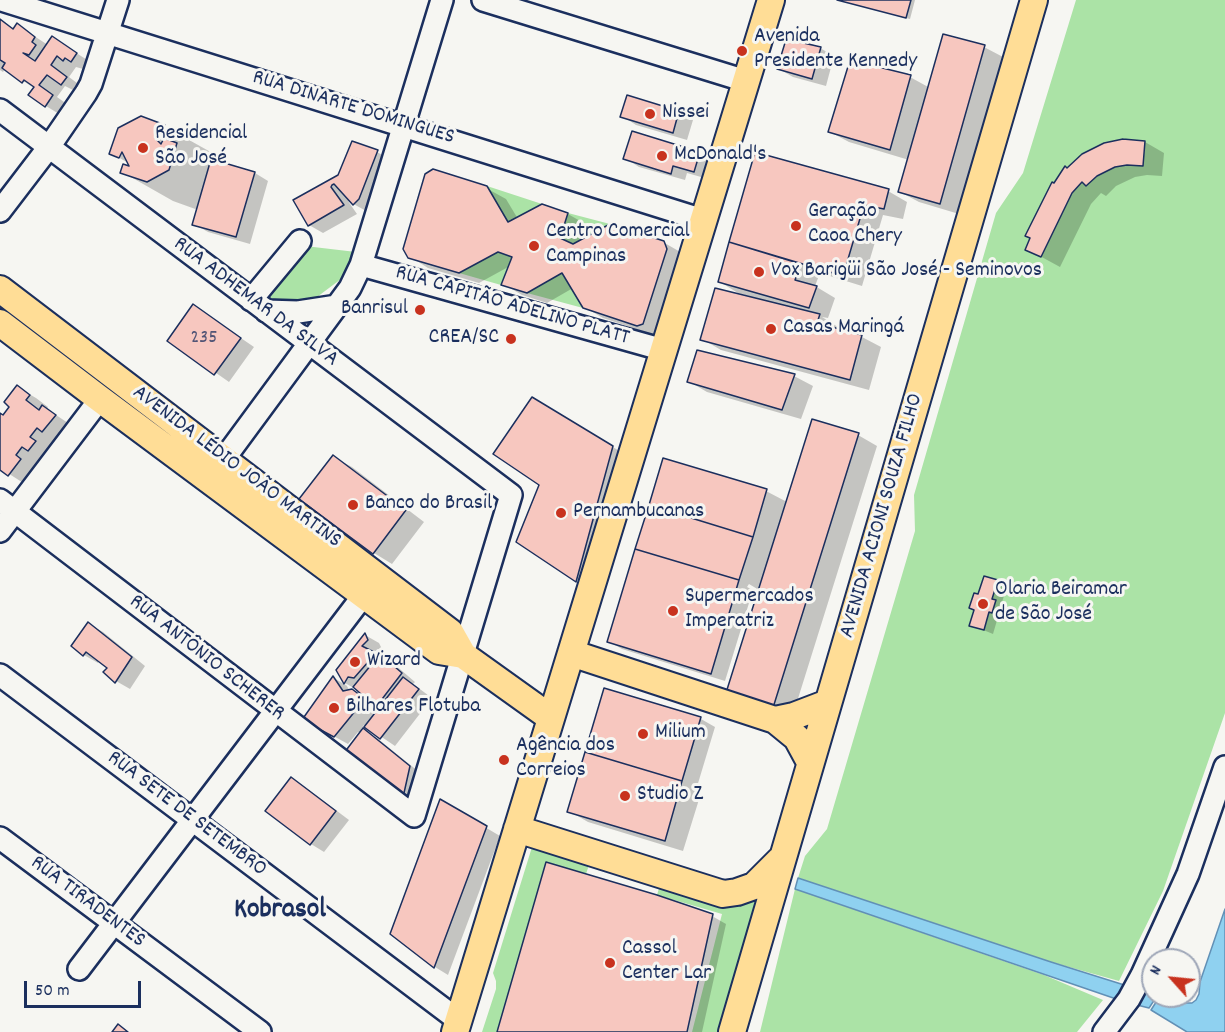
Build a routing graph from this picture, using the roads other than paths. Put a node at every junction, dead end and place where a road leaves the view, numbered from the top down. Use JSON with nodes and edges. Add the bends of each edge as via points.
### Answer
{"nodes":[{"id":1,"x":2,"y":0,"type":"edge"},
{"id":2,"x":118,"y":0,"type":"edge"},
{"id":3,"x":442,"y":0,"type":"edge"},
{"id":4,"x":483,"y":0,"type":"edge"},
{"id":5,"x":771,"y":0,"type":"edge"},
{"id":6,"x":1034,"y":0,"type":"edge"},
{"id":7,"x":108,"y":33,"type":"junction"},
{"id":8,"x":746,"y":81,"type":"junction"},
{"id":9,"x":0,"y":110,"type":"edge"},
{"id":10,"x":404,"y":125,"type":"junction"},
{"id":11,"x":49,"y":147,"type":"junction"},
{"id":12,"x":0,"y":211,"type":"edge"},
{"id":13,"x":704,"y":220,"type":"junction"},
{"id":14,"x":300,"y":241,"type":"dead end"},
{"id":15,"x":361,"y":265,"type":"junction"},
{"id":16,"x":0,"y":289,"type":"edge"},
{"id":17,"x":258,"y":306,"type":"junction"},
{"id":18,"x":337,"y":306,"type":"junction"},
{"id":19,"x":0,"y":322,"type":"edge"},
{"id":20,"x":308,"y":344,"type":"junction"},
{"id":21,"x":664,"y":350,"type":"junction"},
{"id":22,"x":100,"y":399,"type":"junction"},
{"id":23,"x":224,"y":459,"type":"junction"},
{"id":24,"x":7,"y":505,"type":"edge"},
{"id":25,"x":0,"y":531,"type":"edge"},
{"id":26,"x":363,"y":596,"type":"junction"},
{"id":27,"x":571,"y":653,"type":"junction"},
{"id":28,"x":463,"y":655,"type":"junction"},
{"id":29,"x":0,"y":675,"type":"edge"},
{"id":30,"x":828,"y":703,"type":"junction"},
{"id":31,"x":275,"y":712,"type":"junction"},
{"id":32,"x":551,"y":718,"type":"junction"},
{"id":33,"x":775,"y":720,"type":"junction"},
{"id":34,"x":810,"y":762,"type":"junction"},
{"id":35,"x":1225,"y":768,"type":"edge"},
{"id":36,"x":193,"y":820,"type":"junction"},
{"id":37,"x":517,"y":829,"type":"junction"},
{"id":38,"x":0,"y":838,"type":"edge"},
{"id":39,"x":783,"y":858,"type":"junction"},
{"id":40,"x":114,"y":923,"type":"junction"},
{"id":41,"x":79,"y":969,"type":"dead end"},
{"id":42,"x":456,"y":1026,"type":"edge"},
{"id":43,"x":260,"y":1032,"type":"edge"},
{"id":44,"x":732,"y":1032,"type":"edge"},
{"id":45,"x":1104,"y":1032,"type":"edge"}],
"edges":[{"from":1,"to":7,"type":"street","name":"RUA DINARTE DOMINGUES"},
{"from":2,"to":7,"type":"street"},
{"from":3,"to":10,"type":"street"},
{"from":4,"to":8,"type":"street"},
{"from":5,"to":8,"type":"main road"},
{"from":6,"to":30,"type":"main road","name":"AVENIDA ACIONI SOUZA FILHO"},
{"from":7,"to":10,"type":"street","name":"RUA DINARTE DOMINGUES"},
{"from":7,"to":11,"type":"street","via":[[86,93]]},
{"from":8,"to":13,"type":"main road"},
{"from":9,"to":11,"type":"street","name":"RUA ADHEMAR DA SILVA"},
{"from":10,"to":13,"type":"street","name":"RUA DINARTE DOMINGUES"},
{"from":10,"to":15,"type":"street"},
{"from":11,"to":12,"type":"street"},
{"from":11,"to":17,"type":"street","name":"RUA ADHEMAR DA SILVA"},
{"from":13,"to":21,"type":"main road"},
{"from":14,"to":17,"type":"street"},
{"from":15,"to":18,"type":"street"},
{"from":15,"to":21,"type":"street","name":"RUA CAPITÃO ADELINO PLATT"},
{"from":16,"to":23,"type":"main road","name":"AVENIDA LÉDIO JOÃO MARTINS"},
{"from":17,"to":18,"type":"street","via":[[298,312]]},
{"from":17,"to":20,"type":"street","name":"RUA ADHEMAR DA SILVA"},
{"from":18,"to":20,"type":"street"},
{"from":19,"to":22,"type":"main road","name":"AVENIDA LÉDIO JOÃO MARTINS"},
{"from":20,"to":23,"type":"street"},
{"from":20,"to":28,"type":"street","name":"RUA ADHEMAR DA SILVA","via":[[511,495]]},
{"from":21,"to":27,"type":"main road"},
{"from":22,"to":24,"type":"street"},
{"from":22,"to":26,"type":"main road","name":"AVENIDA LÉDIO JOÃO MARTINS"},
{"from":23,"to":28,"type":"main road","name":"AVENIDA LÉDIO JOÃO MARTINS","via":[[450,632]]},
{"from":24,"to":25,"type":"street"},
{"from":24,"to":31,"type":"street","name":"RUA ANTÔNIO SCHERER"},
{"from":26,"to":28,"type":"main road","name":"AVENIDA LÉDIO JOÃO MARTINS","via":[[439,651]]},
{"from":26,"to":31,"type":"street"},
{"from":27,"to":32,"type":"main road"},
{"from":27,"to":33,"type":"main road"},
{"from":28,"to":31,"type":"street","name":"RUA ANTÔNIO SCHERER","via":[[414,816]]},
{"from":28,"to":32,"type":"main road","name":"AVENIDA LÉDIO JOÃO MARTINS"},
{"from":29,"to":36,"type":"street","name":"RUA SETE DE SETEMBRO"},
{"from":30,"to":33,"type":"main road"},
{"from":30,"to":34,"type":"main road","name":"AVENIDA ACIONI SOUZA FILHO"},
{"from":31,"to":36,"type":"street"},
{"from":32,"to":37,"type":"main road"},
{"from":33,"to":34,"type":"main road","via":[[797,738]]},
{"from":34,"to":39,"type":"main road","name":"AVENIDA ACIONI SOUZA FILHO"},
{"from":35,"to":45,"type":"street","via":[[1179,894],[1138,983]]},
{"from":36,"to":40,"type":"street"},
{"from":36,"to":42,"type":"street","name":"RUA SETE DE SETEMBRO"},
{"from":37,"to":39,"type":"main road","via":[[723,894],[754,886]]},
{"from":37,"to":42,"type":"main road"},
{"from":38,"to":40,"type":"street","name":"RUA TIRADENTES"},
{"from":39,"to":44,"type":"main road","name":"AVENIDA ACIONI SOUZA FILHO"},
{"from":40,"to":41,"type":"street"},
{"from":40,"to":43,"type":"street","name":"RUA TIRADENTES"}]}
